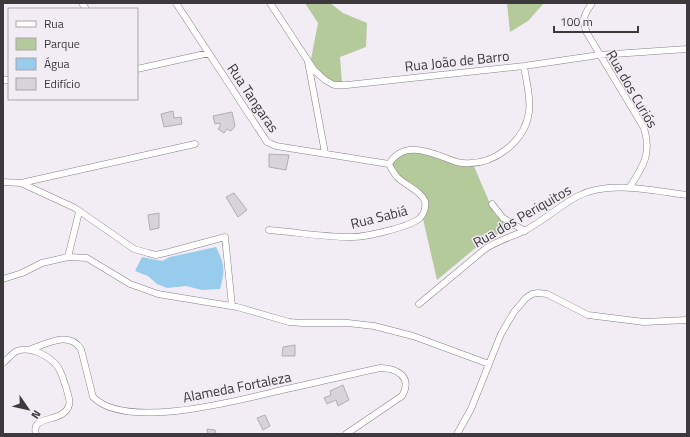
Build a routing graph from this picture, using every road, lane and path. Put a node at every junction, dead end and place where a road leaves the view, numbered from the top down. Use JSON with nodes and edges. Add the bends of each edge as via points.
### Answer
{"nodes":[{"id":1,"x":176,"y":3,"type":"edge"},
{"id":2,"x":270,"y":3,"type":"edge"},
{"id":3,"x":592,"y":3,"type":"edge"},
{"id":4,"x":687,"y":49,"type":"edge"},
{"id":5,"x":209,"y":53,"type":"junction"},
{"id":6,"x":599,"y":55,"type":"junction"},
{"id":7,"x":308,"y":60,"type":"junction"},
{"id":8,"x":524,"y":66,"type":"junction"},
{"id":9,"x":138,"y":69,"type":"edge"},
{"id":10,"x":195,"y":144,"type":"dead end"},
{"id":11,"x":325,"y":153,"type":"junction"},
{"id":12,"x":389,"y":164,"type":"junction"},
{"id":13,"x":3,"y":182,"type":"edge"},
{"id":14,"x":21,"y":183,"type":"junction"},
{"id":15,"x":629,"y":188,"type":"junction"},
{"id":16,"x":687,"y":195,"type":"edge"},
{"id":17,"x":492,"y":204,"type":"dead end"},
{"id":18,"x":79,"y":212,"type":"junction"},
{"id":19,"x":270,"y":230,"type":"dead end"},
{"id":20,"x":525,"y":231,"type":"junction"},
{"id":21,"x":68,"y":257,"type":"junction"},
{"id":22,"x":3,"y":279,"type":"edge"},
{"id":23,"x":419,"y":304,"type":"dead end"},
{"id":24,"x":232,"y":306,"type":"junction"},
{"id":25,"x":687,"y":320,"type":"edge"},
{"id":26,"x":29,"y":350,"type":"junction"},
{"id":27,"x":3,"y":363,"type":"edge"},
{"id":28,"x":489,"y":364,"type":"junction"},
{"id":29,"x":36,"y":434,"type":"edge"},
{"id":30,"x":346,"y":434,"type":"edge"},
{"id":31,"x":457,"y":434,"type":"edge"}],
"edges":[{"from":1,"to":5,"type":"street","name":"Rua Tangaras"},
{"from":2,"to":7,"type":"street","name":"Rua João de Barro"},
{"from":3,"to":6,"type":"street","name":"Rua dos Curiós","via":[[584,17],[583,25]]},
{"from":4,"to":6,"type":"street","name":"Rua João de Barro"},
{"from":5,"to":9,"type":"street"},
{"from":5,"to":11,"type":"street","name":"Rua Tangaras","via":[[267,142],[276,146]]},
{"from":6,"to":8,"type":"street","name":"Rua João de Barro"},
{"from":6,"to":15,"type":"street","name":"Rua dos Curiós","via":[[644,128],[647,138],[646,158]]},
{"from":7,"to":8,"type":"street","name":"Rua João de Barro","via":[[314,70],[334,85]]},
{"from":7,"to":11,"type":"street"},
{"from":8,"to":12,"type":"street","via":[[529,114],[522,132],[506,150],[486,162],[474,164],[461,163],[435,153],[403,151],[393,157]]},
{"from":10,"to":14,"type":"street"},
{"from":11,"to":12,"type":"street","name":"Rua Tangaras"},
{"from":12,"to":19,"type":"street","name":"Rua Sabiá","via":[[398,178],[424,201],[424,213],[414,222],[364,236],[350,237]]},
{"from":13,"to":14,"type":"street"},
{"from":14,"to":18,"type":"street"},
{"from":15,"to":16,"type":"street","name":"Rua dos Periquitos"},
{"from":15,"to":20,"type":"street","name":"Rua dos Periquitos","via":[[580,195]]},
{"from":17,"to":20,"type":"street","via":[[503,218]]},
{"from":18,"to":21,"type":"street"},
{"from":18,"to":24,"type":"street","via":[[134,249],[156,255],[225,237]]},
{"from":20,"to":23,"type":"street","name":"Rua dos Periquitos","via":[[485,249]]},
{"from":21,"to":22,"type":"street","via":[[42,263]]},
{"from":21,"to":24,"type":"street","via":[[87,258],[145,291]]},
{"from":24,"to":28,"type":"street","via":[[289,322],[374,326],[413,336]]},
{"from":25,"to":28,"type":"street","via":[[644,322],[588,315],[547,294],[532,294],[514,312],[501,334]]},
{"from":26,"to":27,"type":"street","name":"Alameda Fortaleza","via":[[17,351]]},
{"from":26,"to":29,"type":"street","via":[[55,363],[61,372],[70,405],[59,417],[38,424],[35,428]]},
{"from":26,"to":30,"type":"street","name":"Alameda Fortaleza","via":[[56,340],[72,340],[81,349],[93,397],[105,406],[141,412],[223,404],[380,368],[398,372],[404,380],[402,396]]},
{"from":28,"to":31,"type":"street","via":[[471,409]]}]}
